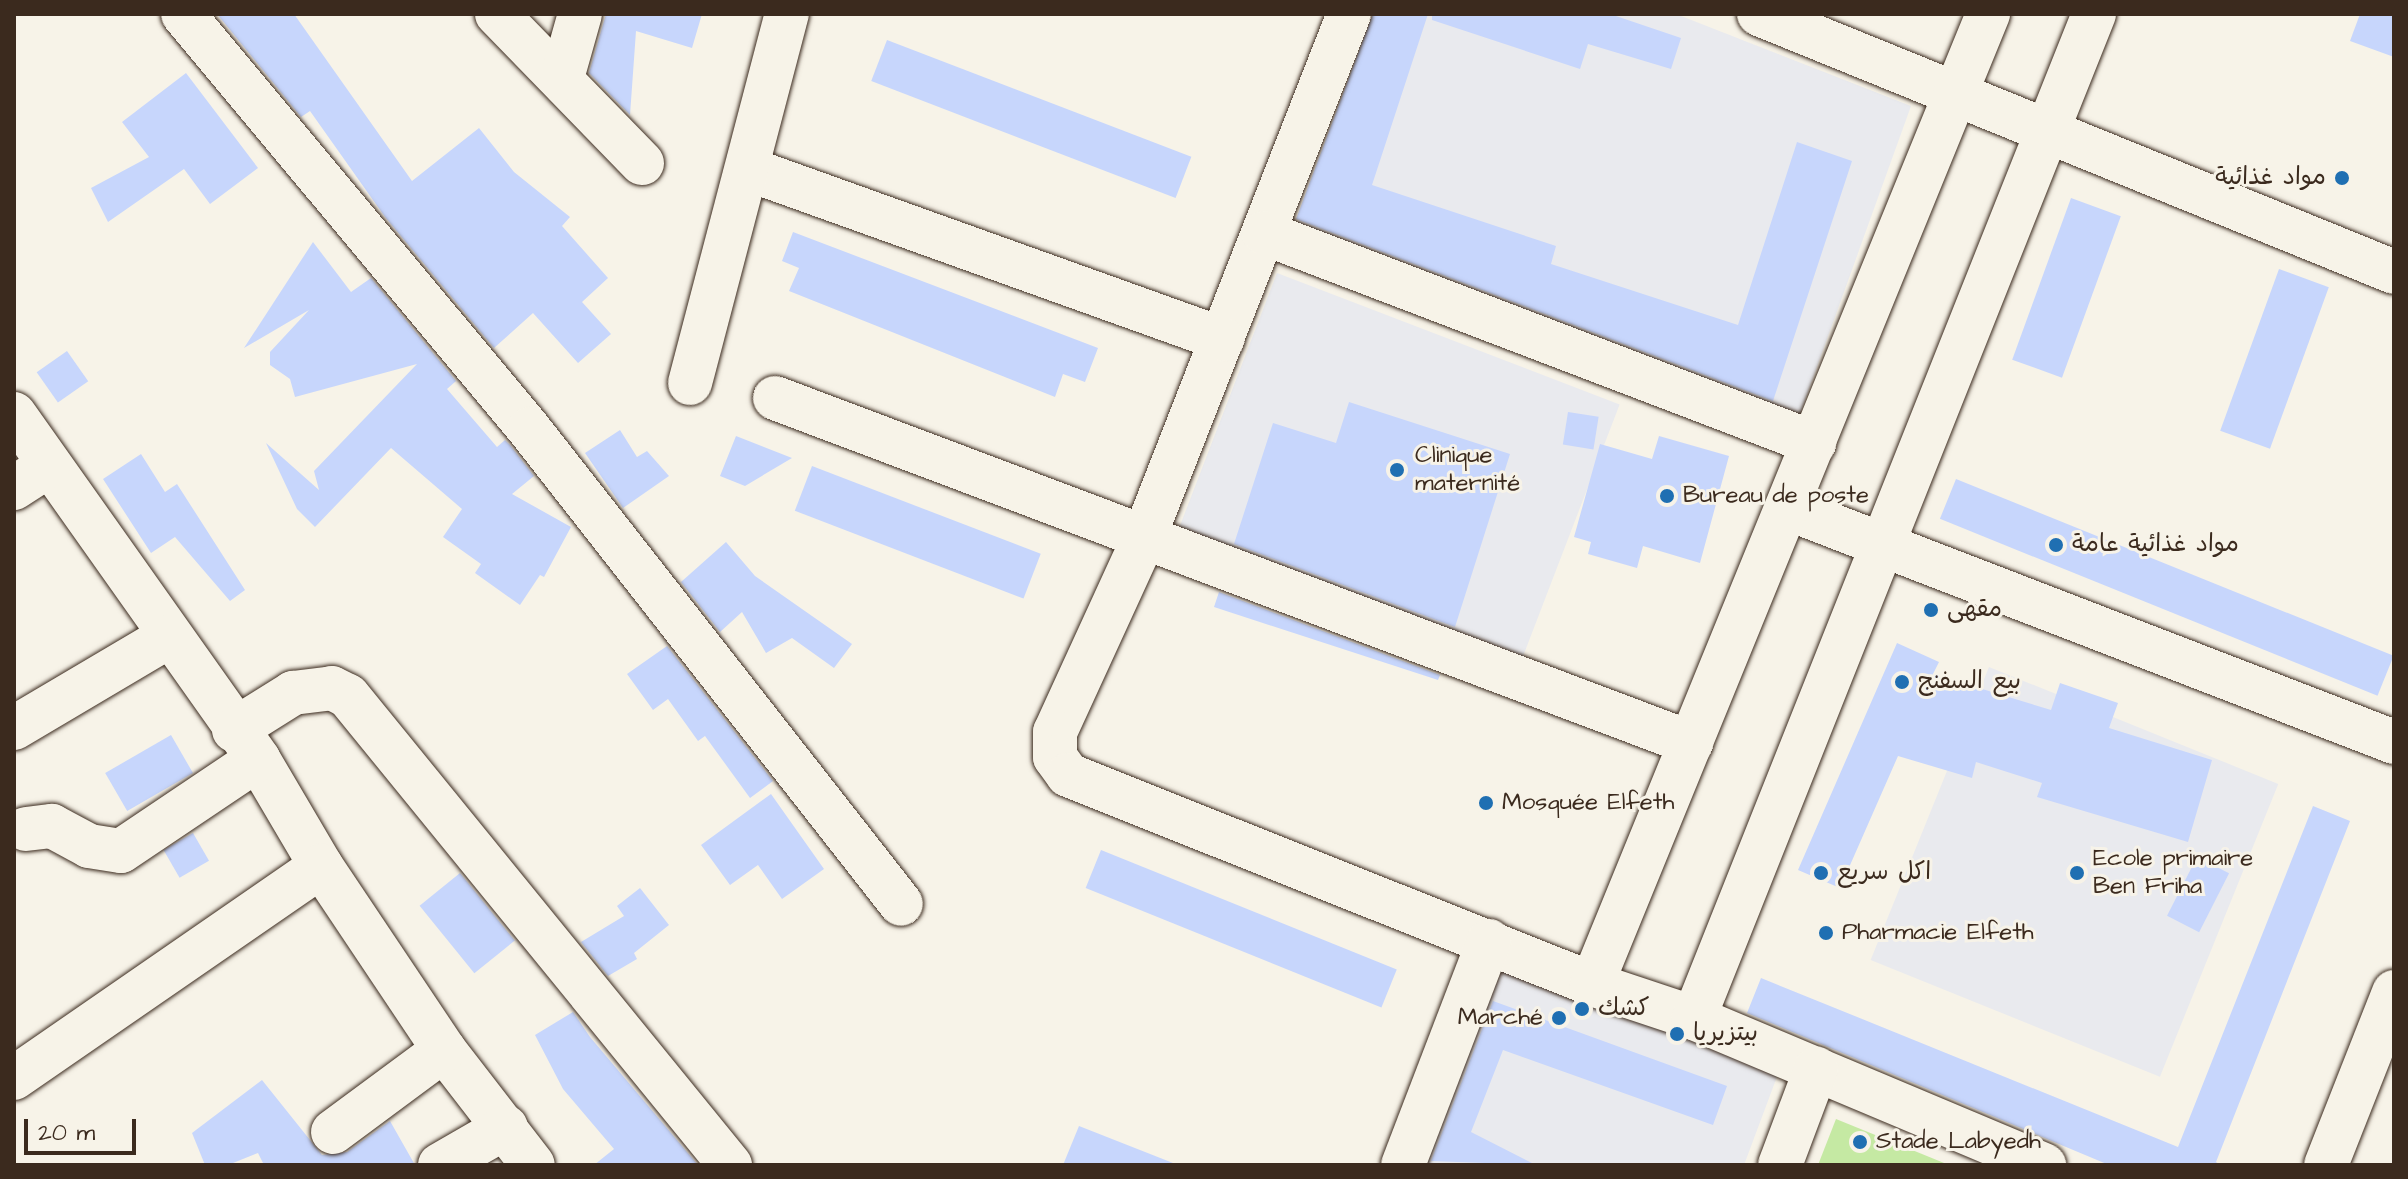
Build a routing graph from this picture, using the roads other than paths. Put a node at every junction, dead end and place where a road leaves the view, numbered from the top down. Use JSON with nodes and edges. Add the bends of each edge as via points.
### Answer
{"nodes":[{"id":1,"x":183,"y":14,"type":"edge"},
{"id":2,"x":497,"y":14,"type":"edge"},
{"id":3,"x":580,"y":14,"type":"edge"},
{"id":4,"x":787,"y":14,"type":"edge"},
{"id":5,"x":1349,"y":14,"type":"edge"},
{"id":6,"x":1759,"y":14,"type":"edge"},
{"id":7,"x":1988,"y":14,"type":"edge"},
{"id":8,"x":2094,"y":14,"type":"edge"},
{"id":9,"x":562,"y":78,"type":"junction"},
{"id":10,"x":1957,"y":92,"type":"junction"},
{"id":11,"x":2049,"y":132,"type":"junction"},
{"id":12,"x":642,"y":163,"type":"dead end"},
{"id":13,"x":748,"y":169,"type":"junction"},
{"id":14,"x":1264,"y":233,"type":"junction"},
{"id":15,"x":2394,"y":272,"type":"edge"},
{"id":16,"x":1222,"y":339,"type":"junction"},
{"id":17,"x":690,"y":383,"type":"dead end"},
{"id":18,"x":775,"y":398,"type":"dead end"},
{"id":19,"x":14,"y":414,"type":"edge"},
{"id":20,"x":1814,"y":443,"type":"junction"},
{"id":21,"x":31,"y":477,"type":"edge"},
{"id":22,"x":1787,"y":508,"type":"junction"},
{"id":23,"x":1143,"y":540,"type":"junction"},
{"id":24,"x":1884,"y":543,"type":"junction"},
{"id":25,"x":168,"y":637,"type":"junction"},
{"id":26,"x":14,"y":728,"type":"edge"},
{"id":27,"x":2394,"y":742,"type":"edge"},
{"id":28,"x":1691,"y":743,"type":"junction"},
{"id":29,"x":246,"y":745,"type":"junction"},
{"id":30,"x":26,"y":829,"type":"dead end"},
{"id":31,"x":321,"y":866,"type":"junction"},
{"id":32,"x":901,"y":904,"type":"dead end"},
{"id":33,"x":1489,"y":941,"type":"junction"},
{"id":34,"x":1592,"y":984,"type":"junction"},
{"id":35,"x":2394,"y":992,"type":"edge"},
{"id":36,"x":1694,"y":1018,"type":"junction"},
{"id":37,"x":444,"y":1050,"type":"junction"},
{"id":38,"x":1816,"y":1069,"type":"junction"},
{"id":39,"x":14,"y":1078,"type":"edge"},
{"id":40,"x":506,"y":1127,"type":"junction"},
{"id":41,"x":333,"y":1132,"type":"dead end"},
{"id":42,"x":440,"y":1165,"type":"edge"},
{"id":43,"x":533,"y":1165,"type":"edge"},
{"id":44,"x":730,"y":1165,"type":"edge"},
{"id":45,"x":1403,"y":1165,"type":"edge"},
{"id":46,"x":1780,"y":1165,"type":"edge"},
{"id":47,"x":2044,"y":1165,"type":"edge"},
{"id":48,"x":2326,"y":1165,"type":"edge"}],
"edges":[{"from":1,"to":32,"type":"street","via":[[529,429]]},
{"from":2,"to":9,"type":"street"},
{"from":3,"to":9,"type":"street"},
{"from":4,"to":13,"type":"street"},
{"from":5,"to":14,"type":"street"},
{"from":6,"to":10,"type":"street"},
{"from":7,"to":10,"type":"street"},
{"from":8,"to":11,"type":"street"},
{"from":9,"to":12,"type":"street"},
{"from":10,"to":11,"type":"street"},
{"from":10,"to":20,"type":"street"},
{"from":11,"to":15,"type":"street"},
{"from":11,"to":24,"type":"street"},
{"from":13,"to":16,"type":"street"},
{"from":13,"to":17,"type":"street"},
{"from":14,"to":16,"type":"street"},
{"from":14,"to":20,"type":"street"},
{"from":16,"to":23,"type":"street"},
{"from":18,"to":23,"type":"street"},
{"from":19,"to":21,"type":"street"},
{"from":20,"to":22,"type":"street"},
{"from":21,"to":25,"type":"street"},
{"from":22,"to":24,"type":"street"},
{"from":22,"to":28,"type":"street"},
{"from":23,"to":28,"type":"street"},
{"from":23,"to":33,"type":"street","via":[[1055,732],[1055,757],[1068,775]]},
{"from":24,"to":27,"type":"street"},
{"from":24,"to":36,"type":"street"},
{"from":25,"to":26,"type":"street"},
{"from":25,"to":29,"type":"street"},
{"from":28,"to":34,"type":"street"},
{"from":29,"to":30,"type":"street","via":[[121,851],[89,846],[52,826]]},
{"from":29,"to":31,"type":"street"},
{"from":29,"to":44,"type":"street","via":[[293,693],[332,688],[348,696]]},
{"from":31,"to":37,"type":"street"},
{"from":31,"to":39,"type":"street"},
{"from":33,"to":34,"type":"street"},
{"from":33,"to":45,"type":"street"},
{"from":34,"to":36,"type":"street"},
{"from":35,"to":48,"type":"street"},
{"from":36,"to":38,"type":"street"},
{"from":37,"to":40,"type":"street"},
{"from":37,"to":41,"type":"street"},
{"from":38,"to":46,"type":"street"},
{"from":38,"to":47,"type":"street"},
{"from":40,"to":42,"type":"street"},
{"from":40,"to":43,"type":"street"}]}
